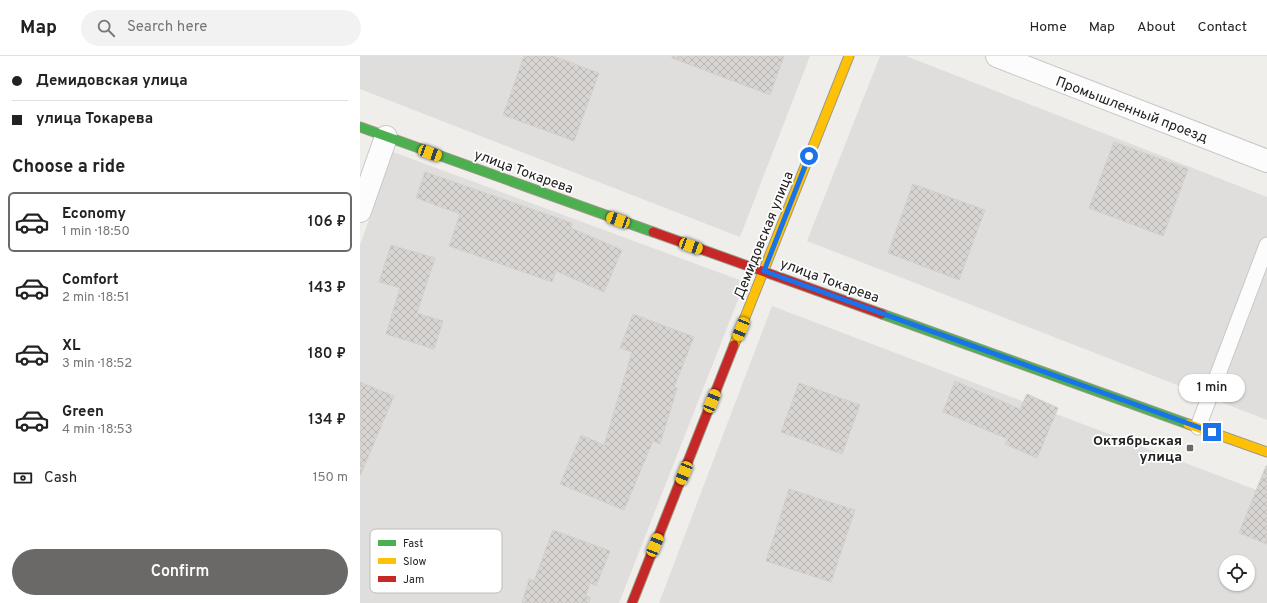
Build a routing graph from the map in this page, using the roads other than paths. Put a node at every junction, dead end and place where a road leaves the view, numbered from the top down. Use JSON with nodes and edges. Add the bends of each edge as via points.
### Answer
{"nodes":[{"id":1,"x":849,"y":56,"type":"edge"},
{"id":2,"x":997,"y":56,"type":"edge"},
{"id":3,"x":360,"y":127,"type":"edge"},
{"id":4,"x":386,"y":137,"type":"junction"},
{"id":5,"x":1267,"y":161,"type":"edge"},
{"id":6,"x":360,"y":211,"type":"edge"},
{"id":7,"x":1267,"y":245,"type":"edge"},
{"id":8,"x":764,"y":271,"type":"junction"},
{"id":9,"x":1198,"y":427,"type":"junction"},
{"id":10,"x":1267,"y":452,"type":"edge"},
{"id":11,"x":632,"y":603,"type":"edge"}],
"edges":[{"from":1,"to":8,"type":"street","name":"Демидовская улица"},
{"from":2,"to":5,"type":"street","name":"Промышленный проезд"},
{"from":3,"to":4,"type":"street","name":"улица Токарева"},
{"from":4,"to":6,"type":"street"},
{"from":4,"to":8,"type":"street","name":"улица Токарева"},
{"from":7,"to":9,"type":"lane"},
{"from":8,"to":9,"type":"street","name":"улица Токарева"},
{"from":8,"to":11,"type":"street","name":"Демидовская улица"},
{"from":9,"to":10,"type":"street","name":"улица Токарева"}]}
